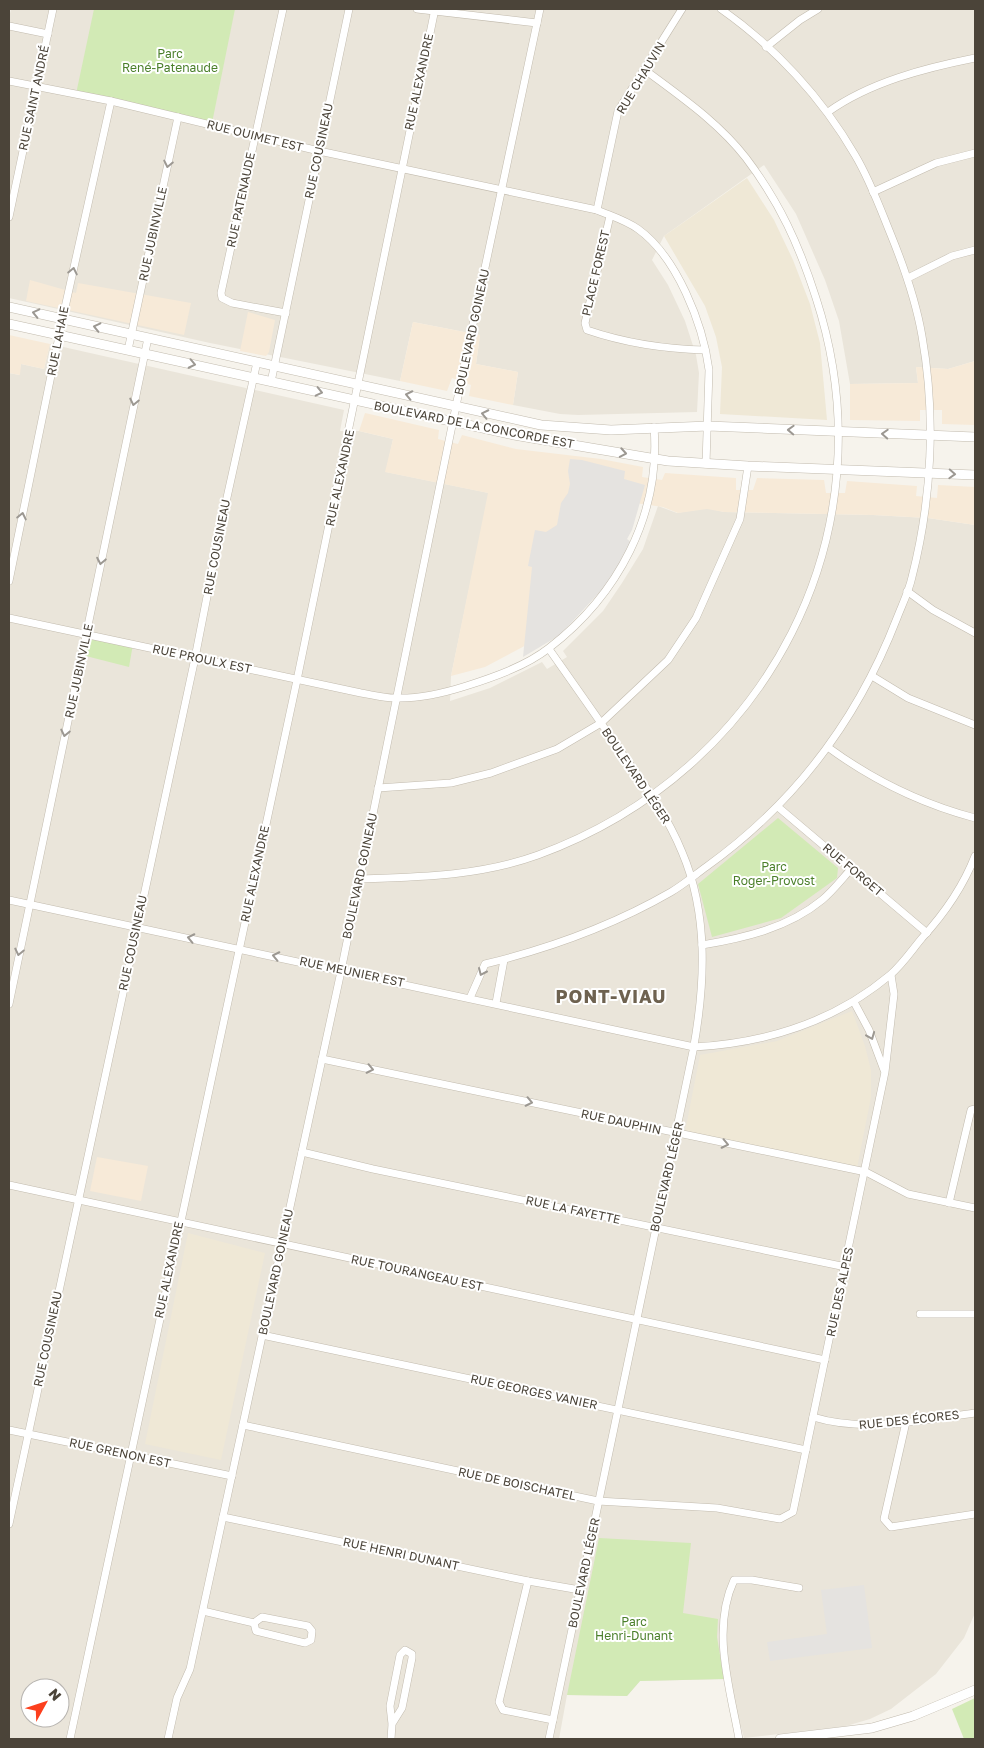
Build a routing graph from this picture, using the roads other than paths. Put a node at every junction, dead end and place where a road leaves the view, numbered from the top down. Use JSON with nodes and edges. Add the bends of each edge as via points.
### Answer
{"nodes":[{"id":1,"x":54,"y":9,"type":"edge"},
{"id":2,"x":283,"y":9,"type":"edge"},
{"id":3,"x":349,"y":9,"type":"edge"},
{"id":4,"x":417,"y":9,"type":"edge"},
{"id":5,"x":540,"y":9,"type":"edge"},
{"id":6,"x":682,"y":9,"type":"edge"},
{"id":7,"x":721,"y":9,"type":"edge"},
{"id":8,"x":818,"y":9,"type":"edge"},
{"id":9,"x":434,"y":10,"type":"edge"},
{"id":10,"x":537,"y":23,"type":"junction"},
{"id":11,"x":9,"y":26,"type":"edge"},
{"id":12,"x":48,"y":34,"type":"junction"},
{"id":13,"x":766,"y":47,"type":"junction"},
{"id":14,"x":975,"y":58,"type":"edge"},
{"id":15,"x":645,"y":70,"type":"junction"},
{"id":16,"x":9,"y":81,"type":"edge"},
{"id":17,"x":37,"y":87,"type":"junction"},
{"id":18,"x":111,"y":101,"type":"junction"},
{"id":19,"x":828,"y":112,"type":"junction"},
{"id":20,"x":178,"y":117,"type":"junction"},
{"id":21,"x":255,"y":136,"type":"junction"},
{"id":22,"x":319,"y":151,"type":"junction"},
{"id":23,"x":975,"y":153,"type":"edge"},
{"id":24,"x":401,"y":169,"type":"junction"},
{"id":25,"x":502,"y":190,"type":"junction"},
{"id":26,"x":873,"y":192,"type":"junction"},
{"id":27,"x":596,"y":210,"type":"junction"},
{"id":28,"x":610,"y":216,"type":"junction"},
{"id":29,"x":9,"y":217,"type":"edge"},
{"id":30,"x":975,"y":250,"type":"edge"},
{"id":31,"x":908,"y":278,"type":"junction"},
{"id":32,"x":9,"y":307,"type":"edge"},
{"id":33,"x":286,"y":313,"type":"junction"},
{"id":34,"x":62,"y":319,"type":"junction"},
{"id":35,"x":9,"y":324,"type":"edge"},
{"id":36,"x":131,"y":334,"type":"junction"},
{"id":37,"x":60,"y":336,"type":"junction"},
{"id":38,"x":148,"y":338,"type":"junction"},
{"id":39,"x":128,"y":350,"type":"junction"},
{"id":40,"x":705,"y":350,"type":"junction"},
{"id":41,"x":144,"y":354,"type":"junction"},
{"id":42,"x":257,"y":362,"type":"junction"},
{"id":43,"x":275,"y":366,"type":"junction"},
{"id":44,"x":254,"y":378,"type":"junction"},
{"id":45,"x":271,"y":382,"type":"junction"},
{"id":46,"x":357,"y":384,"type":"junction"},
{"id":47,"x":355,"y":400,"type":"junction"},
{"id":48,"x":456,"y":406,"type":"junction"},
{"id":49,"x":453,"y":422,"type":"junction"},
{"id":50,"x":708,"y":426,"type":"junction"},
{"id":51,"x":654,"y":427,"type":"junction"},
{"id":52,"x":840,"y":432,"type":"junction"},
{"id":53,"x":930,"y":436,"type":"junction"},
{"id":54,"x":975,"y":438,"type":"edge"},
{"id":55,"x":655,"y":458,"type":"junction"},
{"id":56,"x":706,"y":464,"type":"junction"},
{"id":57,"x":748,"y":466,"type":"junction"},
{"id":58,"x":839,"y":470,"type":"junction"},
{"id":59,"x":928,"y":473,"type":"junction"},
{"id":60,"x":975,"y":476,"type":"edge"},
{"id":61,"x":9,"y":581,"type":"edge"},
{"id":62,"x":907,"y":591,"type":"junction"},
{"id":63,"x":9,"y":618,"type":"edge"},
{"id":64,"x":975,"y":633,"type":"edge"},
{"id":65,"x":86,"y":634,"type":"junction"},
{"id":66,"x":548,"y":649,"type":"junction"},
{"id":67,"x":195,"y":658,"type":"junction"},
{"id":68,"x":872,"y":676,"type":"junction"},
{"id":69,"x":297,"y":680,"type":"junction"},
{"id":70,"x":396,"y":698,"type":"junction"},
{"id":71,"x":600,"y":723,"type":"junction"},
{"id":72,"x":975,"y":725,"type":"edge"},
{"id":73,"x":828,"y":748,"type":"junction"},
{"id":74,"x":378,"y":788,"type":"junction"},
{"id":75,"x":651,"y":794,"type":"junction"},
{"id":76,"x":778,"y":807,"type":"junction"},
{"id":77,"x":975,"y":818,"type":"edge"},
{"id":78,"x":974,"y":860,"type":"edge"},
{"id":79,"x":852,"y":869,"type":"junction"},
{"id":80,"x":690,"y":878,"type":"junction"},
{"id":81,"x":360,"y":879,"type":"junction"},
{"id":82,"x":9,"y":900,"type":"edge"},
{"id":83,"x":29,"y":904,"type":"junction"},
{"id":84,"x":137,"y":927,"type":"junction"},
{"id":85,"x":927,"y":933,"type":"junction"},
{"id":86,"x":702,"y":945,"type":"junction"},
{"id":87,"x":239,"y":948,"type":"junction"},
{"id":88,"x":504,"y":960,"type":"junction"},
{"id":89,"x":341,"y":970,"type":"junction"},
{"id":90,"x":891,"y":974,"type":"junction"},
{"id":91,"x":470,"y":998,"type":"junction"},
{"id":92,"x":854,"y":1002,"type":"junction"},
{"id":93,"x":496,"y":1003,"type":"junction"},
{"id":94,"x":9,"y":1004,"type":"edge"},
{"id":95,"x":694,"y":1047,"type":"junction"},
{"id":96,"x":322,"y":1059,"type":"junction"},
{"id":97,"x":885,"y":1072,"type":"junction"},
{"id":98,"x":975,"y":1109,"type":"edge"},
{"id":99,"x":677,"y":1133,"type":"junction"},
{"id":100,"x":302,"y":1152,"type":"junction"},
{"id":101,"x":866,"y":1172,"type":"junction"},
{"id":102,"x":9,"y":1185,"type":"edge"},
{"id":103,"x":77,"y":1200,"type":"junction"},
{"id":104,"x":949,"y":1203,"type":"junction"},
{"id":105,"x":975,"y":1208,"type":"edge"},
{"id":106,"x":179,"y":1222,"type":"junction"},
{"id":107,"x":655,"y":1227,"type":"junction"},
{"id":108,"x":282,"y":1244,"type":"junction"},
{"id":109,"x":846,"y":1267,"type":"junction"},
{"id":110,"x":920,"y":1314,"type":"dead end"},
{"id":111,"x":975,"y":1314,"type":"edge"},
{"id":112,"x":636,"y":1320,"type":"junction"},
{"id":113,"x":262,"y":1335,"type":"junction"},
{"id":114,"x":825,"y":1360,"type":"junction"},
{"id":115,"x":617,"y":1410,"type":"junction"},
{"id":116,"x":975,"y":1413,"type":"edge"},
{"id":117,"x":813,"y":1416,"type":"junction"},
{"id":118,"x":906,"y":1422,"type":"junction"},
{"id":119,"x":243,"y":1425,"type":"junction"},
{"id":120,"x":9,"y":1430,"type":"edge"},
{"id":121,"x":28,"y":1434,"type":"junction"},
{"id":122,"x":806,"y":1450,"type":"junction"},
{"id":123,"x":130,"y":1455,"type":"junction"},
{"id":124,"x":232,"y":1476,"type":"junction"},
{"id":125,"x":598,"y":1501,"type":"junction"},
{"id":126,"x":792,"y":1512,"type":"joint"},
{"id":127,"x":975,"y":1514,"type":"edge"},
{"id":128,"x":223,"y":1517,"type":"junction"},
{"id":129,"x":9,"y":1524,"type":"edge"},
{"id":130,"x":528,"y":1581,"type":"junction"},
{"id":131,"x":799,"y":1588,"type":"dead end"},
{"id":132,"x":580,"y":1590,"type":"junction"},
{"id":133,"x":203,"y":1611,"type":"junction"},
{"id":134,"x":254,"y":1623,"type":"junction"},
{"id":135,"x":975,"y":1690,"type":"edge"},
{"id":136,"x":553,"y":1720,"type":"junction"},
{"id":137,"x":392,"y":1724,"type":"junction"},
{"id":138,"x":70,"y":1739,"type":"edge"},
{"id":139,"x":168,"y":1739,"type":"edge"},
{"id":140,"x":391,"y":1739,"type":"edge"},
{"id":141,"x":549,"y":1739,"type":"edge"},
{"id":142,"x":739,"y":1739,"type":"edge"},
{"id":143,"x":780,"y":1739,"type":"edge"}],
"edges":[{"from":1,"to":12,"type":"street","name":"RUE SAINT ANDRÉ"},
{"from":2,"to":21,"type":"street","name":"RUE PATENAUDE"},
{"from":3,"to":22,"type":"street","name":"RUE COUSINEAU"},
{"from":4,"to":9,"type":"street"},
{"from":5,"to":10,"type":"street","name":"BOULEVARD GOINEAU"},
{"from":6,"to":15,"type":"street","name":"RUE CHAUVIN"},
{"from":7,"to":13,"type":"street"},
{"from":8,"to":13,"type":"street"},
{"from":9,"to":10,"type":"street"},
{"from":9,"to":24,"type":"street","name":"RUE ALEXANDRE"},
{"from":10,"to":25,"type":"street","name":"BOULEVARD GOINEAU"},
{"from":11,"to":12,"type":"street"},
{"from":12,"to":17,"type":"street","name":"RUE SAINT ANDRÉ"},
{"from":13,"to":19,"type":"street","via":[[804,82]]},
{"from":14,"to":19,"type":"street","via":[[871,88]]},
{"from":15,"to":27,"type":"street","name":"RUE CHAUVIN","via":[[618,111]]},
{"from":15,"to":52,"type":"street","via":[[702,112],[726,135],[785,218],[801,250],[826,329],[837,391]]},
{"from":16,"to":17,"type":"street","name":"RUE OUIMET EST"},
{"from":17,"to":18,"type":"street","name":"RUE OUIMET EST"},
{"from":17,"to":29,"type":"street","name":"RUE SAINT ANDRÉ"},
{"from":18,"to":20,"type":"street","name":"RUE OUIMET EST"},
{"from":34,"to":18,"type":"street","name":"RUE LAHAIE","one_way":true},
{"from":19,"to":26,"type":"street","via":[[856,156]]},
{"from":20,"to":21,"type":"street","name":"RUE OUIMET EST"},
{"from":20,"to":36,"type":"street","name":"RUE JUBINVILLE","one_way":true},
{"from":21,"to":22,"type":"street","name":"RUE OUIMET EST"},
{"from":21,"to":33,"type":"street","name":"RUE PATENAUDE","via":[[221,293],[222,298],[232,303]]},
{"from":22,"to":24,"type":"street","name":"RUE OUIMET EST"},
{"from":22,"to":33,"type":"street","name":"RUE COUSINEAU"},
{"from":23,"to":26,"type":"street","via":[[936,163]]},
{"from":24,"to":25,"type":"street","name":"RUE OUIMET EST"},
{"from":24,"to":46,"type":"street","name":"RUE ALEXANDRE"},
{"from":25,"to":27,"type":"street","name":"RUE OUIMET EST"},
{"from":25,"to":48,"type":"street","name":"BOULEVARD GOINEAU"},
{"from":26,"to":31,"type":"street"},
{"from":27,"to":28,"type":"street","name":"RUE OUIMET EST"},
{"from":28,"to":40,"type":"street","name":"RUE OUIMET EST","via":[[639,230],[665,256],[691,304]]},
{"from":28,"to":40,"type":"street","name":"PLACE FOREST","via":[[584,323],[587,330],[655,346]]},
{"from":30,"to":31,"type":"street","via":[[952,256]]},
{"from":31,"to":53,"type":"street","via":[[922,336]]},
{"from":34,"to":32,"type":"street","name":"BOULEVARD DE LA CONCORDE EST","one_way":true},
{"from":33,"to":43,"type":"street","name":"RUE COUSINEAU"},
{"from":36,"to":34,"type":"street","name":"BOULEVARD DE LA CONCORDE EST","one_way":true},
{"from":34,"to":37,"type":"street","name":"RUE LAHAIE"},
{"from":35,"to":37,"type":"street","name":"BOULEVARD DE LA CONCORDE EST"},
{"from":36,"to":38,"type":"street","name":"BOULEVARD DE LA CONCORDE EST"},
{"from":36,"to":39,"type":"street","name":"RUE JUBINVILLE"},
{"from":37,"to":39,"type":"street","name":"BOULEVARD DE LA CONCORDE EST"},
{"from":61,"to":37,"type":"street","name":"RUE LAHAIE","one_way":true},
{"from":38,"to":41,"type":"street","name":"RUE JUBINVILLE"},
{"from":38,"to":42,"type":"street","name":"BOULEVARD DE LA CONCORDE EST"},
{"from":39,"to":41,"type":"street","name":"BOULEVARD DE LA CONCORDE EST"},
{"from":40,"to":50,"type":"street","name":"RUE OUIMET EST","via":[[710,382]]},
{"from":41,"to":44,"type":"street","name":"BOULEVARD DE LA CONCORDE EST","one_way":true},
{"from":41,"to":65,"type":"street","name":"RUE JUBINVILLE","one_way":true},
{"from":42,"to":43,"type":"street","name":"BOULEVARD DE LA CONCORDE EST"},
{"from":42,"to":44,"type":"street","name":"RUE COUSINEAU"},
{"from":43,"to":45,"type":"street","name":"RUE COUSINEAU"},
{"from":43,"to":46,"type":"street","name":"BOULEVARD DE LA CONCORDE EST"},
{"from":44,"to":45,"type":"street","name":"BOULEVARD DE LA CONCORDE EST"},
{"from":44,"to":67,"type":"street","name":"RUE COUSINEAU"},
{"from":45,"to":47,"type":"street","name":"BOULEVARD DE LA CONCORDE EST","one_way":true},
{"from":46,"to":47,"type":"street","name":"RUE ALEXANDRE"},
{"from":48,"to":46,"type":"street","name":"BOULEVARD DE LA CONCORDE EST","one_way":true},
{"from":47,"to":49,"type":"street","name":"BOULEVARD DE LA CONCORDE EST"},
{"from":47,"to":69,"type":"street","name":"RUE ALEXANDRE"},
{"from":48,"to":49,"type":"street","name":"BOULEVARD GOINEAU"},
{"from":51,"to":48,"type":"street","name":"BOULEVARD DE LA CONCORDE EST","one_way":true,"via":[[611,430],[566,428]]},
{"from":49,"to":55,"type":"street","name":"BOULEVARD DE LA CONCORDE EST","one_way":true,"via":[[545,441]]},
{"from":49,"to":70,"type":"street","name":"BOULEVARD GOINEAU"},
{"from":50,"to":51,"type":"street","name":"BOULEVARD DE LA CONCORDE EST"},
{"from":52,"to":50,"type":"street","name":"BOULEVARD DE LA CONCORDE EST","one_way":true},
{"from":50,"to":56,"type":"street","name":"RUE OUIMET EST"},
{"from":51,"to":55,"type":"street","name":"RUE PROULX EST"},
{"from":53,"to":52,"type":"street","name":"BOULEVARD DE LA CONCORDE EST","one_way":true},
{"from":52,"to":58,"type":"street"},
{"from":53,"to":54,"type":"street","name":"BOULEVARD DE LA CONCORDE EST"},
{"from":53,"to":59,"type":"street"},
{"from":55,"to":56,"type":"street","name":"BOULEVARD DE LA CONCORDE EST"},
{"from":55,"to":66,"type":"street","name":"RUE PROULX EST","via":[[641,529],[627,559],[593,606]]},
{"from":56,"to":57,"type":"street","name":"BOULEVARD DE LA CONCORDE EST"},
{"from":57,"to":58,"type":"street","name":"BOULEVARD DE LA CONCORDE EST"},
{"from":57,"to":71,"type":"street","via":[[740,519],[696,618],[668,660]]},
{"from":58,"to":59,"type":"street","name":"BOULEVARD DE LA CONCORDE EST"},
{"from":58,"to":75,"type":"street","via":[[824,549],[795,628],[778,660],[753,698],[716,741],[690,767]]},
{"from":59,"to":60,"type":"street","name":"BOULEVARD DE LA CONCORDE EST","one_way":true},
{"from":59,"to":62,"type":"street","via":[[926,510]]},
{"from":62,"to":64,"type":"street","via":[[933,610]]},
{"from":62,"to":68,"type":"street"},
{"from":63,"to":65,"type":"street","name":"RUE PROULX EST"},
{"from":65,"to":67,"type":"street","name":"RUE PROULX EST"},
{"from":65,"to":83,"type":"street","name":"RUE JUBINVILLE","one_way":true},
{"from":66,"to":70,"type":"street","name":"RUE PROULX EST","via":[[489,679],[426,696]]},
{"from":66,"to":71,"type":"street","name":"BOULEVARD LÉGER"},
{"from":67,"to":69,"type":"street","name":"RUE PROULX EST"},
{"from":67,"to":84,"type":"street","name":"RUE COUSINEAU"},
{"from":68,"to":72,"type":"street","via":[[908,698]]},
{"from":68,"to":73,"type":"street"},
{"from":69,"to":70,"type":"street","name":"RUE PROULX EST"},
{"from":69,"to":87,"type":"street","name":"RUE ALEXANDRE"},
{"from":70,"to":74,"type":"street","name":"BOULEVARD GOINEAU"},
{"from":71,"to":74,"type":"street","via":[[557,749],[492,773],[451,783]]},
{"from":71,"to":75,"type":"street","name":"BOULEVARD LÉGER"},
{"from":73,"to":76,"type":"street"},
{"from":73,"to":77,"type":"street","via":[[854,766],[916,799]]},
{"from":74,"to":81,"type":"street","name":"BOULEVARD GOINEAU"},
{"from":75,"to":80,"type":"street","name":"BOULEVARD LÉGER","via":[[665,815]]},
{"from":75,"to":81,"type":"street","via":[[606,823],[539,854],[486,869],[449,875]]},
{"from":76,"to":79,"type":"street","name":"RUE FORGET"},
{"from":76,"to":80,"type":"street","via":[[737,845]]},
{"from":78,"to":85,"type":"street","name":"RUE MEUNIER EST","via":[[951,903]]},
{"from":79,"to":85,"type":"street","name":"RUE FORGET"},
{"from":79,"to":86,"type":"street","via":[[822,900],[795,917],[769,930]]},
{"from":80,"to":86,"type":"street","name":"BOULEVARD LÉGER"},
{"from":80,"to":88,"type":"street","via":[[614,922]]},
{"from":81,"to":89,"type":"street","name":"BOULEVARD GOINEAU"},
{"from":82,"to":83,"type":"street","name":"RUE MEUNIER EST"},
{"from":83,"to":84,"type":"street","name":"RUE MEUNIER EST"},
{"from":83,"to":94,"type":"street","name":"RUE JUBINVILLE","one_way":true},
{"from":87,"to":84,"type":"street","name":"RUE MEUNIER EST","one_way":true},
{"from":84,"to":103,"type":"street","name":"RUE COUSINEAU"},
{"from":85,"to":90,"type":"street","name":"RUE MEUNIER EST"},
{"from":86,"to":95,"type":"street","name":"BOULEVARD LÉGER","via":[[702,980]]},
{"from":89,"to":87,"type":"street","name":"RUE MEUNIER EST","one_way":true},
{"from":87,"to":106,"type":"street","name":"RUE ALEXANDRE"},
{"from":88,"to":91,"type":"street","one_way":true,"via":[[485,964]]},
{"from":88,"to":93,"type":"street"},
{"from":89,"to":91,"type":"street","name":"RUE MEUNIER EST"},
{"from":89,"to":96,"type":"street","name":"BOULEVARD GOINEAU"},
{"from":90,"to":92,"type":"street","name":"RUE MEUNIER EST"},
{"from":90,"to":97,"type":"street","name":"RUE DES ALPES","via":[[894,994]]},
{"from":91,"to":93,"type":"street","name":"RUE MEUNIER EST"},
{"from":92,"to":95,"type":"street","name":"RUE MEUNIER EST","via":[[773,1036],[732,1045]]},
{"from":92,"to":97,"type":"street","one_way":true},
{"from":93,"to":95,"type":"street","name":"RUE MEUNIER EST"},
{"from":95,"to":99,"type":"street","name":"BOULEVARD LÉGER"},
{"from":96,"to":99,"type":"street","name":"RUE DAUPHIN","one_way":true},
{"from":96,"to":100,"type":"street","name":"BOULEVARD GOINEAU"},
{"from":97,"to":101,"type":"street","name":"RUE DES ALPES"},
{"from":98,"to":104,"type":"street","via":[[971,1110]]},
{"from":99,"to":101,"type":"street","name":"RUE DAUPHIN","one_way":true},
{"from":99,"to":107,"type":"street","name":"BOULEVARD LÉGER"},
{"from":100,"to":107,"type":"street","name":"RUE LA FAYETTE"},
{"from":100,"to":108,"type":"street","name":"BOULEVARD GOINEAU"},
{"from":101,"to":104,"type":"street","name":"RUE DAUPHIN","via":[[908,1194]]},
{"from":101,"to":109,"type":"street","name":"RUE DES ALPES"},
{"from":102,"to":103,"type":"street","name":"RUE TOURANGEAU EST"},
{"from":103,"to":106,"type":"street","name":"RUE TOURANGEAU EST"},
{"from":103,"to":121,"type":"street","name":"RUE COUSINEAU"},
{"from":104,"to":105,"type":"street","name":"RUE DAUPHIN"},
{"from":106,"to":108,"type":"street","name":"RUE TOURANGEAU EST"},
{"from":106,"to":123,"type":"street","name":"RUE ALEXANDRE"},
{"from":107,"to":109,"type":"street","name":"RUE LA FAYETTE"},
{"from":107,"to":112,"type":"street","name":"BOULEVARD LÉGER"},
{"from":108,"to":112,"type":"street","name":"RUE TOURANGEAU EST"},
{"from":108,"to":113,"type":"street","name":"BOULEVARD GOINEAU"},
{"from":109,"to":114,"type":"street","name":"RUE DES ALPES"},
{"from":110,"to":111,"type":"street"},
{"from":112,"to":114,"type":"street","name":"RUE TOURANGEAU EST"},
{"from":112,"to":115,"type":"street","name":"BOULEVARD LÉGER"},
{"from":113,"to":115,"type":"street","name":"RUE GEORGES VANIER"},
{"from":113,"to":119,"type":"street","name":"BOULEVARD GOINEAU"},
{"from":114,"to":117,"type":"street","name":"RUE DES ALPES"},
{"from":115,"to":122,"type":"street","name":"RUE GEORGES VANIER"},
{"from":115,"to":125,"type":"street","name":"BOULEVARD LÉGER"},
{"from":116,"to":118,"type":"street","name":"RUE DES ÉCORES"},
{"from":117,"to":118,"type":"street","name":"RUE DES ÉCORES","via":[[852,1425]]},
{"from":117,"to":122,"type":"street","name":"RUE DES ALPES"},
{"from":118,"to":127,"type":"street","via":[[884,1519],[890,1528]]},
{"from":119,"to":124,"type":"street","name":"BOULEVARD GOINEAU"},
{"from":119,"to":125,"type":"street","name":"RUE DE BOISCHATEL"},
{"from":120,"to":121,"type":"street","name":"RUE GRENON EST"},
{"from":121,"to":123,"type":"street","name":"RUE GRENON EST"},
{"from":121,"to":129,"type":"street","name":"RUE COUSINEAU"},
{"from":122,"to":126,"type":"street","name":"RUE DES ALPES"},
{"from":123,"to":124,"type":"street","name":"RUE GRENON EST"},
{"from":123,"to":138,"type":"street","name":"RUE ALEXANDRE"},
{"from":124,"to":128,"type":"street","name":"BOULEVARD GOINEAU"},
{"from":125,"to":126,"type":"street","name":"RUE DE BOISCHATEL","via":[[717,1508],[780,1519]]},
{"from":125,"to":132,"type":"street","name":"BOULEVARD LÉGER"},
{"from":128,"to":130,"type":"street","name":"RUE HENRI DUNANT"},
{"from":128,"to":133,"type":"street","name":"BOULEVARD GOINEAU"},
{"from":130,"to":132,"type":"street","name":"RUE HENRI DUNANT"},
{"from":130,"to":136,"type":"street","via":[[500,1707]]},
{"from":131,"to":142,"type":"street","via":[[734,1580],[729,1592],[723,1633]]},
{"from":132,"to":136,"type":"street","name":"BOULEVARD LÉGER"},
{"from":133,"to":134,"type":"street"},
{"from":133,"to":139,"type":"street","name":"BOULEVARD GOINEAU","via":[[190,1669],[177,1698]]},
{"from":134,"to":134,"type":"street","via":[[256,1632],[305,1643],[311,1640],[312,1631],[308,1626],[262,1617]]},
{"from":135,"to":143,"type":"street","via":[[913,1716],[872,1728]]},
{"from":136,"to":141,"type":"street","name":"BOULEVARD LÉGER"},
{"from":137,"to":137,"type":"street","via":[[402,1708],[412,1658],[412,1654],[405,1650],[400,1656],[390,1706]]},
{"from":137,"to":140,"type":"street"}]}
